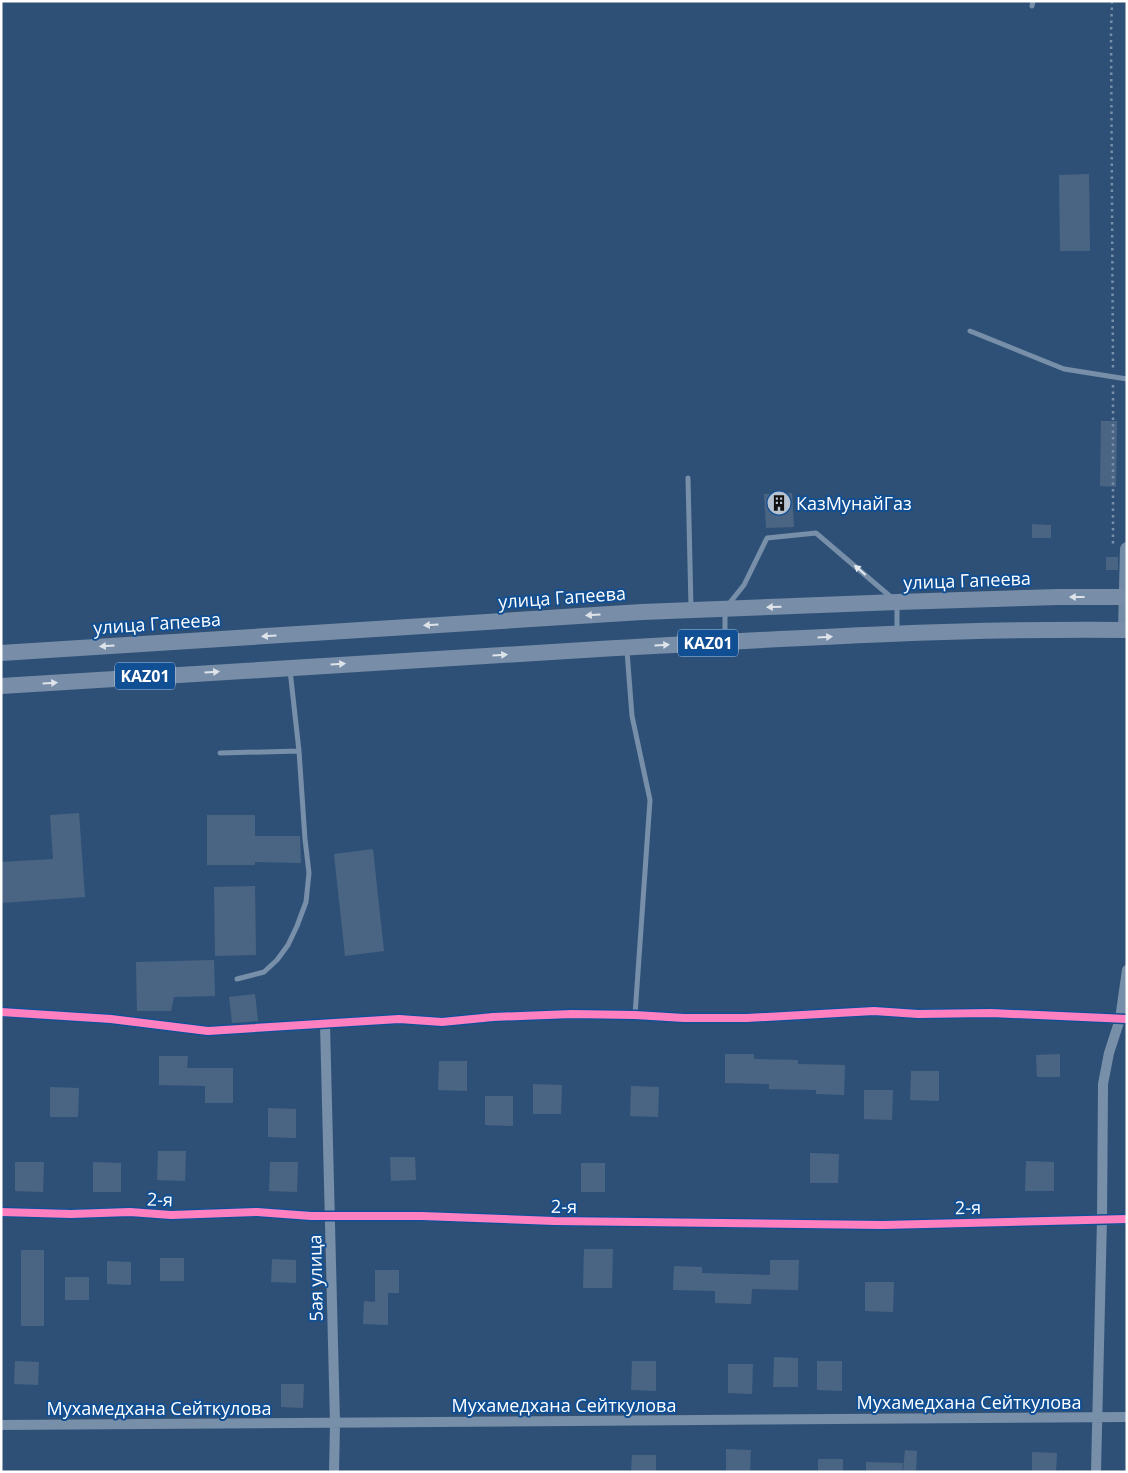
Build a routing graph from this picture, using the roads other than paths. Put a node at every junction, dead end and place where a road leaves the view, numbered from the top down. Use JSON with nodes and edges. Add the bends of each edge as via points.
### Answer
{"nodes":[{"id":1,"x":970,"y":331,"type":"dead end"},
{"id":2,"x":1127,"y":379,"type":"edge"},
{"id":3,"x":688,"y":478,"type":"dead end"},
{"id":4,"x":1127,"y":549,"type":"edge"},
{"id":5,"x":1126,"y":597,"type":"edge"},
{"id":6,"x":896,"y":602,"type":"junction"},
{"id":7,"x":725,"y":609,"type":"junction"},
{"id":8,"x":691,"y":610,"type":"junction"},
{"id":9,"x":1126,"y":630,"type":"edge"},
{"id":10,"x":898,"y":633,"type":"junction"},
{"id":11,"x":725,"y":642,"type":"junction"},
{"id":12,"x":626,"y":647,"type":"junction"},
{"id":13,"x":1,"y":653,"type":"edge"},
{"id":14,"x":289,"y":667,"type":"junction"},
{"id":15,"x":1,"y":686,"type":"edge"},
{"id":16,"x":299,"y":751,"type":"junction"},
{"id":17,"x":220,"y":753,"type":"dead end"},
{"id":18,"x":1127,"y":970,"type":"edge"},
{"id":19,"x":237,"y":979,"type":"dead end"},
{"id":20,"x":1,"y":1012,"type":"edge"},
{"id":21,"x":635,"y":1015,"type":"junction"},
{"id":22,"x":1123,"y":1019,"type":"edge"},
{"id":23,"x":325,"y":1024,"type":"junction"},
{"id":24,"x":1,"y":1212,"type":"edge"},
{"id":25,"x":330,"y":1216,"type":"junction"},
{"id":26,"x":1102,"y":1219,"type":"junction"},
{"id":27,"x":1127,"y":1219,"type":"edge"},
{"id":28,"x":1096,"y":1418,"type":"junction"},
{"id":29,"x":1127,"y":1418,"type":"edge"},
{"id":30,"x":335,"y":1423,"type":"junction"},
{"id":31,"x":1,"y":1425,"type":"edge"},
{"id":32,"x":334,"y":1472,"type":"edge"},
{"id":33,"x":1096,"y":1472,"type":"edge"}],
"edges":[{"from":1,"to":2,"type":"lane","via":[[1064,369]]},
{"from":3,"to":8,"type":"lane"},
{"from":4,"to":5,"type":"main road"},
{"from":5,"to":6,"type":"highway","name":"улица Гапеева","number":"KАZ01","one_way":true},
{"from":5,"to":9,"type":"main road"},
{"from":6,"to":7,"type":"highway","name":"улица Гапеева","number":"KАZ01","one_way":true},
{"from":6,"to":7,"type":"lane","one_way":true,"via":[[816,532],[768,538],[744,585]]},
{"from":6,"to":10,"type":"lane"},
{"from":7,"to":8,"type":"highway","name":"улица Гапеева","number":"KАZ01"},
{"from":7,"to":11,"type":"lane"},
{"from":8,"to":13,"type":"highway","name":"улица Гапеева","number":"KАZ01","one_way":true},
{"from":9,"to":10,"type":"highway","number":"KАZ01"},
{"from":11,"to":10,"type":"highway","number":"KАZ01","one_way":true},
{"from":12,"to":11,"type":"highway","number":"KАZ01","one_way":true},
{"from":14,"to":12,"type":"highway","number":"KАZ01","one_way":true},
{"from":12,"to":21,"type":"lane","via":[[632,716],[650,800]]},
{"from":15,"to":14,"type":"highway","number":"KАZ01","one_way":true},
{"from":14,"to":16,"type":"lane"},
{"from":16,"to":17,"type":"lane"},
{"from":16,"to":19,"type":"lane","via":[[309,873],[306,902],[298,926],[277,960],[264,972]]},
{"from":18,"to":22,"type":"street"},
{"from":20,"to":23,"type":"street","via":[[111,1019],[208,1031]]},
{"from":21,"to":22,"type":"street","via":[[748,1018],[874,1011]]},
{"from":21,"to":23,"type":"street","via":[[493,1016],[442,1022],[399,1019]]},
{"from":22,"to":26,"type":"street","via":[[1103,1084]]},
{"from":23,"to":25,"type":"street","name":"5ая улица"},
{"from":24,"to":25,"type":"street","name":"2-я","via":[[171,1215],[257,1212]]},
{"from":25,"to":26,"type":"street","name":"2-я","via":[[883,1225]]},
{"from":25,"to":30,"type":"street","name":"5ая улица"},
{"from":26,"to":27,"type":"street","name":"2-я"},
{"from":26,"to":28,"type":"street"},
{"from":28,"to":29,"type":"street","name":"Мухамедхана Сейткулова"},
{"from":28,"to":30,"type":"street","name":"Мухамедхана Сейткулова"},
{"from":28,"to":33,"type":"street"},
{"from":30,"to":31,"type":"street","name":"Мухамедхана Сейткулова"},
{"from":30,"to":32,"type":"street","name":"5ая улица"}]}
